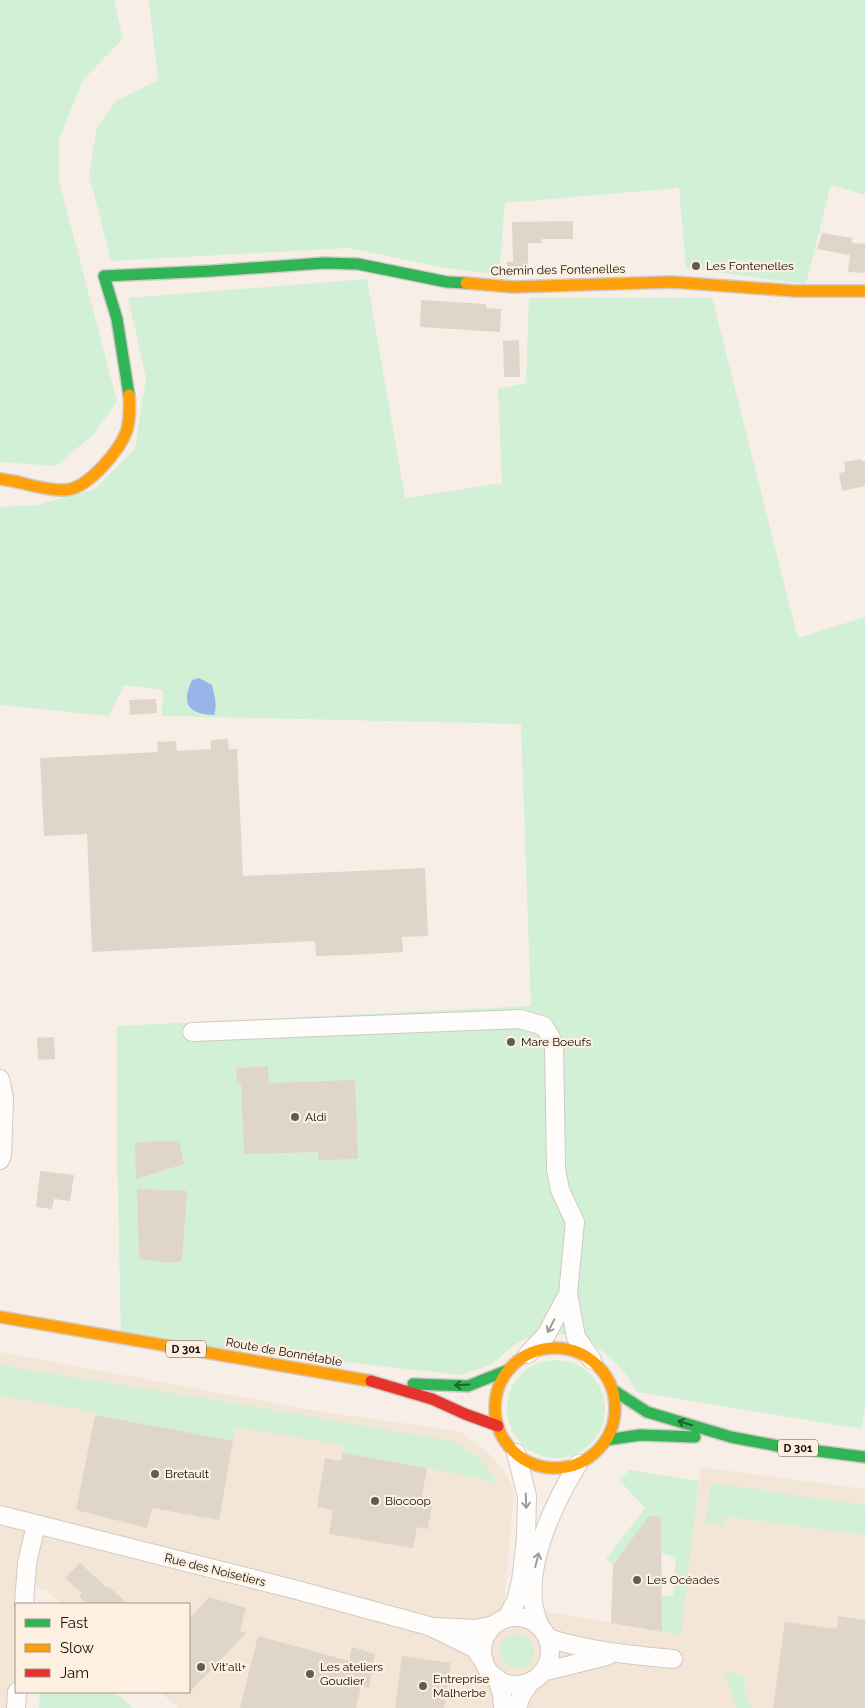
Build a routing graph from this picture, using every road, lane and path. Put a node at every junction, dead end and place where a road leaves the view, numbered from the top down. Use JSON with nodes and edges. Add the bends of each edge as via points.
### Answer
{"nodes":[{"id":1,"x":865,"y":291,"type":"edge"},
{"id":2,"x":0,"y":479,"type":"edge"},
{"id":3,"x":192,"y":1032,"type":"dead end"},
{"id":4,"x":0,"y":1079,"type":"edge"},
{"id":5,"x":0,"y":1160,"type":"edge"},
{"id":6,"x":568,"y":1294,"type":"junction"},
{"id":7,"x":0,"y":1317,"type":"edge"},
{"id":8,"x":528,"y":1354,"type":"junction"},
{"id":9,"x":592,"y":1360,"type":"junction"},
{"id":10,"x":508,"y":1370,"type":"junction"},
{"id":11,"x":371,"y":1381,"type":"junction"},
{"id":12,"x":613,"y":1390,"type":"junction"},
{"id":13,"x":498,"y":1426,"type":"junction"},
{"id":14,"x":731,"y":1438,"type":"junction"},
{"id":15,"x":606,"y":1440,"type":"junction"},
{"id":16,"x":516,"y":1453,"type":"junction"},
{"id":17,"x":865,"y":1458,"type":"edge"},
{"id":18,"x":578,"y":1464,"type":"junction"},
{"id":19,"x":0,"y":1516,"type":"edge"},
{"id":20,"x":36,"y":1525,"type":"junction"},
{"id":21,"x":24,"y":1603,"type":"edge"},
{"id":22,"x":500,"y":1622,"type":"junction"},
{"id":23,"x":429,"y":1626,"type":"junction"},
{"id":24,"x":543,"y":1632,"type":"junction"},
{"id":25,"x":617,"y":1654,"type":"junction"},
{"id":26,"x":673,"y":1659,"type":"dead end"},
{"id":27,"x":484,"y":1662,"type":"junction"},
{"id":28,"x":537,"y":1677,"type":"junction"},
{"id":29,"x":497,"y":1678,"type":"junction"},
{"id":30,"x":17,"y":1693,"type":"edge"},
{"id":31,"x":16,"y":1708,"type":"edge"},
{"id":32,"x":503,"y":1708,"type":"edge"},
{"id":33,"x":517,"y":1708,"type":"edge"}],
"edges":[{"from":1,"to":2,"type":"main road","name":"Chemin des Fontenelles","via":[[795,291],[672,282],[513,287],[447,282],[358,264],[324,263],[104,276],[113,295],[129,383],[129,422],[120,445],[91,477],[70,490]]},
{"from":3,"to":6,"type":"street","via":[[520,1019],[544,1026],[554,1043],[556,1169],[560,1190],[575,1222]]},
{"from":4,"to":5,"type":"street","via":[[4,1098]]},
{"from":6,"to":8,"type":"street","one_way":true,"via":[[546,1335]]},
{"from":6,"to":9,"type":"street","via":[[576,1337]]},
{"from":7,"to":11,"type":"main road","name":"Route de Bonnétable","number":"D 301"},
{"from":8,"to":9,"type":"main road","via":[[545,1348],[564,1348]]},
{"from":8,"to":10,"type":"main road"},
{"from":9,"to":12,"type":"main road","via":[[605,1374]]},
{"from":10,"to":11,"type":"main road","number":"D 301","one_way":true,"via":[[468,1386]]},
{"from":10,"to":13,"type":"main road","via":[[496,1396]]},
{"from":11,"to":13,"type":"main road","name":"Route de Bonnétable","number":"D 301","via":[[432,1399]]},
{"from":14,"to":12,"type":"main road","number":"D 301","one_way":true,"via":[[647,1412]]},
{"from":12,"to":15,"type":"main road","via":[[615,1418]]},
{"from":13,"to":16,"type":"main road"},
{"from":14,"to":15,"type":"main road","number":"D 301","via":[[640,1435]]},
{"from":14,"to":17,"type":"main road","number":"D 301"},
{"from":15,"to":18,"type":"main road","via":[[591,1457]]},
{"from":16,"to":18,"type":"main road","via":[[546,1468]]},
{"from":16,"to":22,"type":"street","one_way":true,"via":[[527,1496],[526,1540],[516,1601]]},
{"from":24,"to":18,"type":"street","one_way":true,"via":[[533,1603],[535,1567],[556,1503]]},
{"from":19,"to":20,"type":"street","name":"Rue des Noisetiers"},
{"from":20,"to":21,"type":"street","via":[[27,1563]]},
{"from":20,"to":23,"type":"street","name":"Rue des Noisetiers"},
{"from":22,"to":23,"type":"street","name":"Rue des Noisetiers","via":[[477,1629]]},
{"from":22,"to":24,"type":"street","via":[[513,1617],[525,1618]]},
{"from":22,"to":27,"type":"street","via":[[487,1633],[482,1652]]},
{"from":23,"to":27,"type":"street","name":"Rue des Noisetiers","via":[[474,1648]]},
{"from":24,"to":25,"type":"street","via":[[588,1650]]},
{"from":24,"to":28,"type":"street","via":[[550,1655],[547,1666]]},
{"from":25,"to":26,"type":"street"},
{"from":25,"to":28,"type":"street"},
{"from":27,"to":29,"type":"street"},
{"from":28,"to":29,"type":"street","via":[[513,1684]]},
{"from":28,"to":33,"type":"street","via":[[521,1696]]},
{"from":29,"to":32,"type":"street"},
{"from":30,"to":31,"type":"street"}]}
